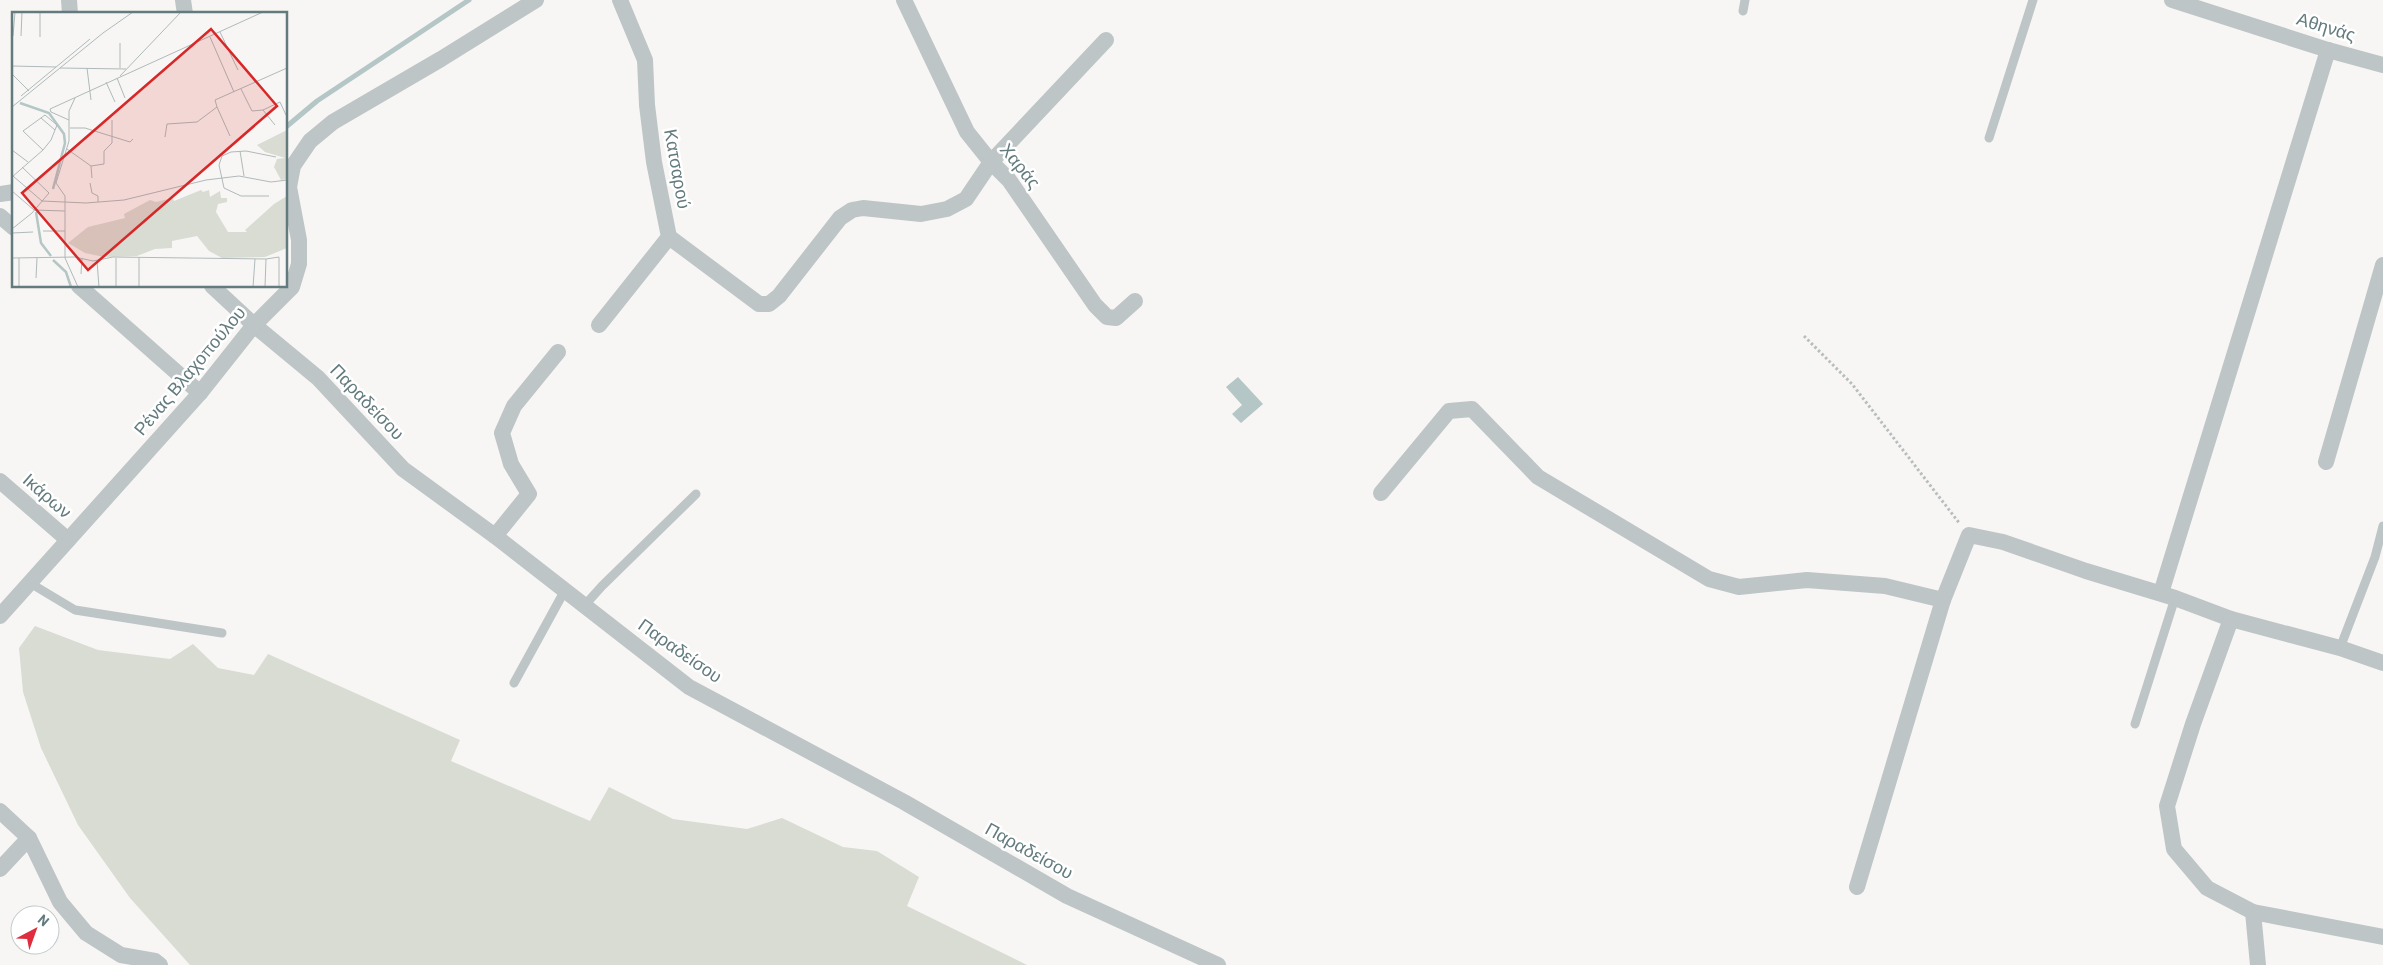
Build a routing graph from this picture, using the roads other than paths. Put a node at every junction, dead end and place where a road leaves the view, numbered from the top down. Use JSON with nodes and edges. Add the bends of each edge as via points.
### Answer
{"nodes":[{"id":1,"x":536,"y":0,"type":"edge"},
{"id":2,"x":620,"y":0,"type":"edge"},
{"id":3,"x":904,"y":0,"type":"edge"},
{"id":4,"x":1745,"y":0,"type":"edge"},
{"id":5,"x":2033,"y":0,"type":"edge"},
{"id":6,"x":2172,"y":0,"type":"edge"},
{"id":7,"x":1743,"y":10,"type":"dead end"},
{"id":8,"x":1106,"y":40,"type":"dead end"},
{"id":9,"x":2328,"y":50,"type":"junction"},
{"id":10,"x":2383,"y":65,"type":"edge"},
{"id":11,"x":1989,"y":138,"type":"dead end"},
{"id":12,"x":991,"y":162,"type":"junction"},
{"id":13,"x":0,"y":216,"type":"edge"},
{"id":14,"x":12,"y":226,"type":"edge"},
{"id":15,"x":669,"y":237,"type":"junction"},
{"id":16,"x":2383,"y":265,"type":"edge"},
{"id":17,"x":81,"y":288,"type":"edge"},
{"id":18,"x":214,"y":288,"type":"edge"},
{"id":19,"x":1134,"y":301,"type":"dead end"},
{"id":20,"x":254,"y":325,"type":"junction"},
{"id":21,"x":599,"y":325,"type":"dead end"},
{"id":22,"x":558,"y":352,"type":"dead end"},
{"id":23,"x":200,"y":393,"type":"junction"},
{"id":24,"x":2326,"y":462,"type":"dead end"},
{"id":25,"x":0,"y":482,"type":"edge"},
{"id":26,"x":1381,"y":493,"type":"dead end"},
{"id":27,"x":696,"y":494,"type":"dead end"},
{"id":28,"x":2383,"y":526,"type":"edge"},
{"id":29,"x":495,"y":536,"type":"junction"},
{"id":30,"x":68,"y":540,"type":"junction"},
{"id":31,"x":30,"y":583,"type":"junction"},
{"id":32,"x":564,"y":590,"type":"junction"},
{"id":33,"x":2168,"y":596,"type":"junction"},
{"id":34,"x":1943,"y":600,"type":"junction"},
{"id":35,"x":584,"y":606,"type":"junction"},
{"id":36,"x":0,"y":616,"type":"edge"},
{"id":37,"x":2231,"y":619,"type":"junction"},
{"id":38,"x":222,"y":633,"type":"dead end"},
{"id":39,"x":2340,"y":648,"type":"junction"},
{"id":40,"x":2383,"y":663,"type":"edge"},
{"id":41,"x":514,"y":683,"type":"dead end"},
{"id":42,"x":2136,"y":724,"type":"dead end"},
{"id":43,"x":0,"y":811,"type":"edge"},
{"id":44,"x":29,"y":838,"type":"junction"},
{"id":45,"x":0,"y":869,"type":"edge"},
{"id":46,"x":1857,"y":887,"type":"dead end"},
{"id":47,"x":2253,"y":912,"type":"junction"},
{"id":48,"x":2383,"y":937,"type":"edge"},
{"id":49,"x":118,"y":960,"type":"edge"},
{"id":50,"x":160,"y":965,"type":"edge"},
{"id":51,"x":1218,"y":965,"type":"edge"},
{"id":52,"x":2258,"y":965,"type":"edge"}],
"edges":[{"from":1,"to":20,"type":"street","name":"Ρένας Βλαχοπούλου","via":[[333,122],[310,141],[293,166],[289,188],[300,240],[300,264],[292,287]]},
{"from":2,"to":15,"type":"street","name":"Κατσαρού","via":[[645,60],[654,162]]},
{"from":3,"to":12,"type":"street","name":"Χαράς","via":[[967,132]]},
{"from":4,"to":7,"type":"lane"},
{"from":5,"to":11,"type":"lane"},
{"from":6,"to":9,"type":"street","name":"Αθηνάς"},
{"from":8,"to":12,"type":"street"},
{"from":9,"to":10,"type":"street","name":"Αθηνάς"},
{"from":9,"to":33,"type":"street"},
{"from":12,"to":15,"type":"street","via":[[966,199],[947,209],[921,214],[864,208],[852,210],[840,218],[779,296],[769,304],[759,304]]},
{"from":12,"to":19,"type":"street","name":"Χαράς","via":[[1009,180],[1095,305],[1107,316],[1116,318]]},
{"from":13,"to":14,"type":"street"},
{"from":15,"to":21,"type":"street"},
{"from":16,"to":24,"type":"street"},
{"from":17,"to":23,"type":"street"},
{"from":18,"to":20,"type":"street","name":"Παραδείσου"},
{"from":20,"to":23,"type":"street","name":"Ρένας Βλαχοπούλου"},
{"from":20,"to":29,"type":"street","name":"Παραδείσου","via":[[318,378],[403,469]]},
{"from":22,"to":29,"type":"street","via":[[514,406],[502,433],[511,464],[529,494]]},
{"from":23,"to":30,"type":"street","name":"Ρένας Βλαχοπούλου"},
{"from":25,"to":30,"type":"street","name":"Ικάρων"},
{"from":26,"to":34,"type":"street","via":[[1450,410],[1472,410],[1538,478],[1709,579],[1739,587],[1806,580],[1885,586]]},
{"from":27,"to":35,"type":"lane"},
{"from":28,"to":39,"type":"lane","via":[[2375,557]]},
{"from":29,"to":32,"type":"street","name":"Παραδείσου"},
{"from":30,"to":31,"type":"street","name":"Ρένας Βλαχοπούλου"},
{"from":31,"to":36,"type":"street","name":"Ρένας Βλαχοπούλου"},
{"from":31,"to":38,"type":"lane","via":[[75,610]]},
{"from":32,"to":35,"type":"street","name":"Παραδείσου"},
{"from":32,"to":41,"type":"lane"},
{"from":33,"to":34,"type":"street","via":[[2003,542],[1969,536]]},
{"from":33,"to":37,"type":"street"},
{"from":33,"to":42,"type":"lane"},
{"from":34,"to":46,"type":"street"},
{"from":35,"to":51,"type":"street","name":"Παραδείσου","via":[[689,687],[896,798],[1067,896]]},
{"from":37,"to":39,"type":"street"},
{"from":37,"to":47,"type":"street","via":[[2167,806],[2174,849],[2207,888]]},
{"from":39,"to":40,"type":"street"},
{"from":43,"to":44,"type":"street"},
{"from":44,"to":45,"type":"street"},
{"from":44,"to":49,"type":"street","via":[[60,902],[86,933]]},
{"from":47,"to":48,"type":"street"},
{"from":47,"to":52,"type":"street"},
{"from":49,"to":50,"type":"street"}]}
